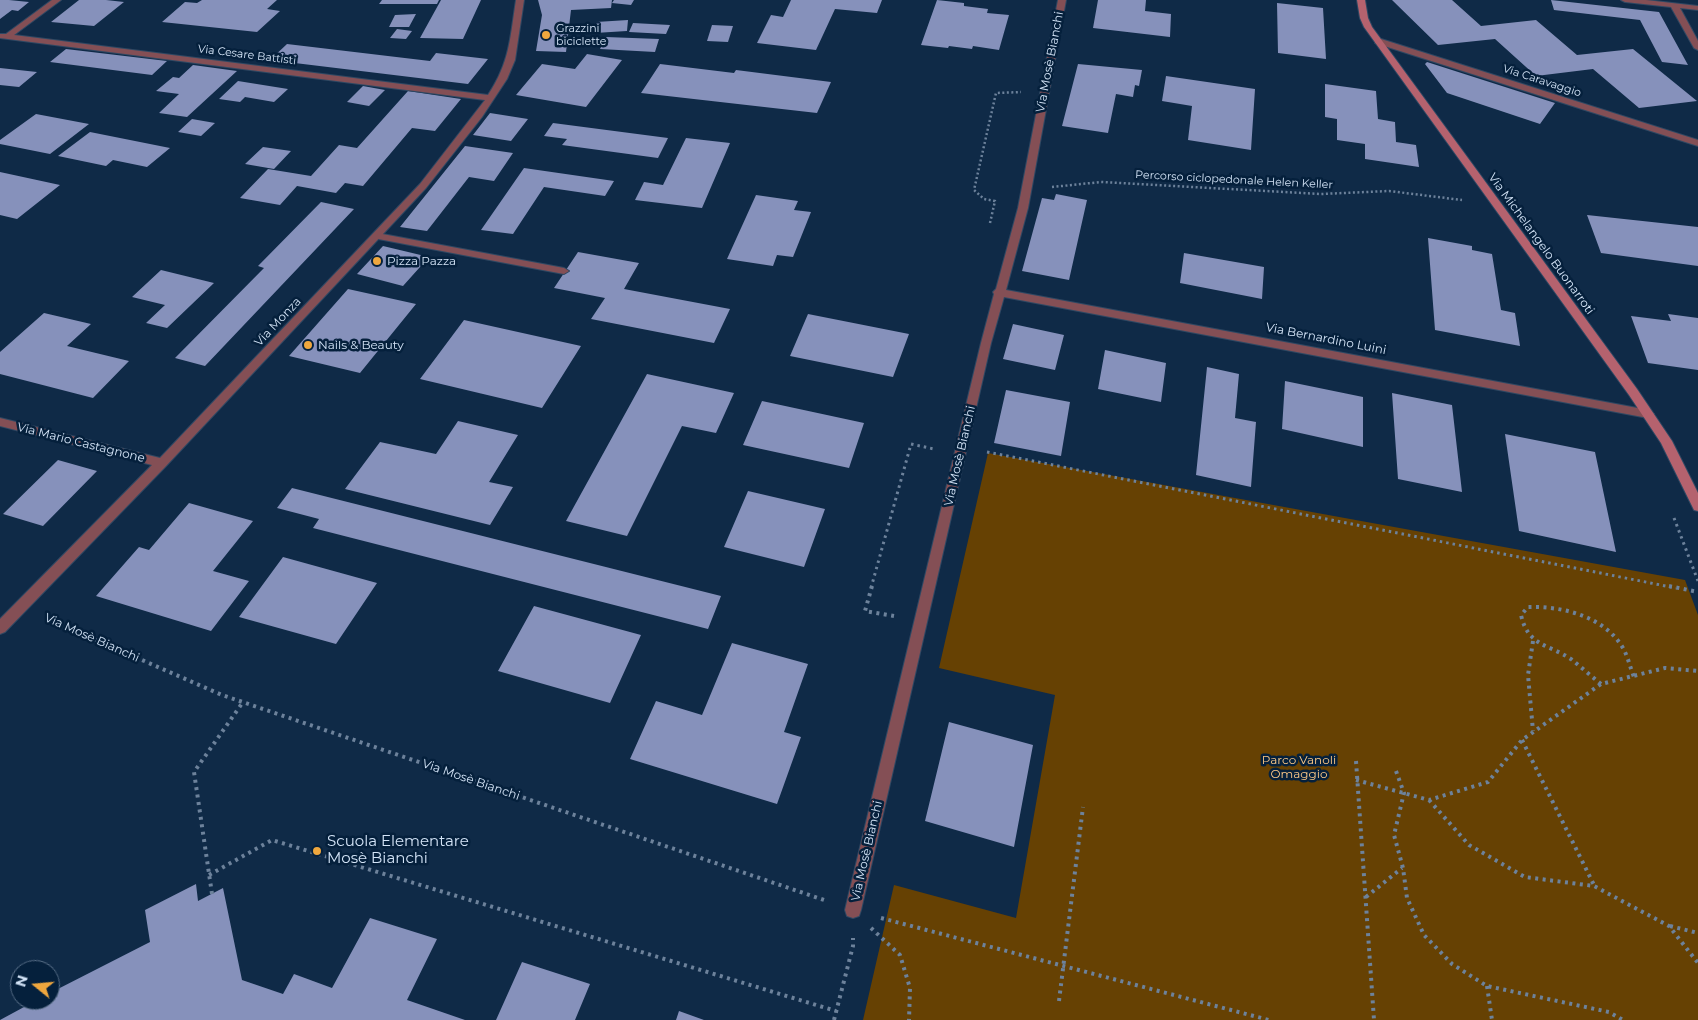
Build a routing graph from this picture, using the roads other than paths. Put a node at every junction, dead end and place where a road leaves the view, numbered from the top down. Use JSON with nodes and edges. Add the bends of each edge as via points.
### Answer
{"nodes":[{"id":1,"x":57,"y":0,"type":"edge"},
{"id":2,"x":520,"y":0,"type":"edge"},
{"id":3,"x":1062,"y":0,"type":"edge"},
{"id":4,"x":1361,"y":0,"type":"edge"},
{"id":5,"x":1625,"y":0,"type":"edge"},
{"id":6,"x":1674,"y":5,"type":"junction"},
{"id":7,"x":1698,"y":8,"type":"edge"},
{"id":8,"x":4,"y":36,"type":"edge"},
{"id":9,"x":1378,"y":40,"type":"junction"},
{"id":10,"x":1698,"y":48,"type":"edge"},
{"id":11,"x":491,"y":98,"type":"junction"},
{"id":12,"x":1698,"y":143,"type":"edge"},
{"id":13,"x":377,"y":236,"type":"junction"},
{"id":14,"x":564,"y":271,"type":"dead end"},
{"id":15,"x":998,"y":292,"type":"junction"},
{"id":16,"x":1648,"y":414,"type":"junction"},
{"id":17,"x":0,"y":422,"type":"edge"},
{"id":18,"x":162,"y":463,"type":"junction"},
{"id":19,"x":1698,"y":506,"type":"edge"},
{"id":20,"x":0,"y":628,"type":"edge"},
{"id":21,"x":853,"y":910,"type":"road end"}],
"edges":[{"from":1,"to":8,"type":"street"},
{"from":2,"to":11,"type":"street","name":"Via Monza","via":[[511,60]]},
{"from":3,"to":15,"type":"street","name":"Via Mosè Bianchi","via":[[1025,196],[1004,280]]},
{"from":4,"to":9,"type":"street","name":"Via Michelangelo Buonarroti","via":[[1364,18]]},
{"from":5,"to":6,"type":"street"},
{"from":6,"to":7,"type":"street"},
{"from":6,"to":10,"type":"street"},
{"from":8,"to":11,"type":"street","name":"Via Cesare Battisti"},
{"from":9,"to":12,"type":"street","name":"Via Caravaggio"},
{"from":9,"to":16,"type":"street","name":"Via Michelangelo Buonarroti"},
{"from":11,"to":13,"type":"street","name":"Via Monza","via":[[423,186]]},
{"from":13,"to":14,"type":"street"},
{"from":13,"to":18,"type":"street","name":"Via Monza"},
{"from":15,"to":16,"type":"street","name":"Via Bernardino Luini"},
{"from":15,"to":21,"type":"street","name":"Via Mosè Bianchi"},
{"from":16,"to":19,"type":"street","name":"Via Michelangelo Buonarroti","via":[[1686,478]]},
{"from":17,"to":18,"type":"street","name":"Via Mario Castagnone"},
{"from":18,"to":20,"type":"street","name":"Via Monza"}]}
